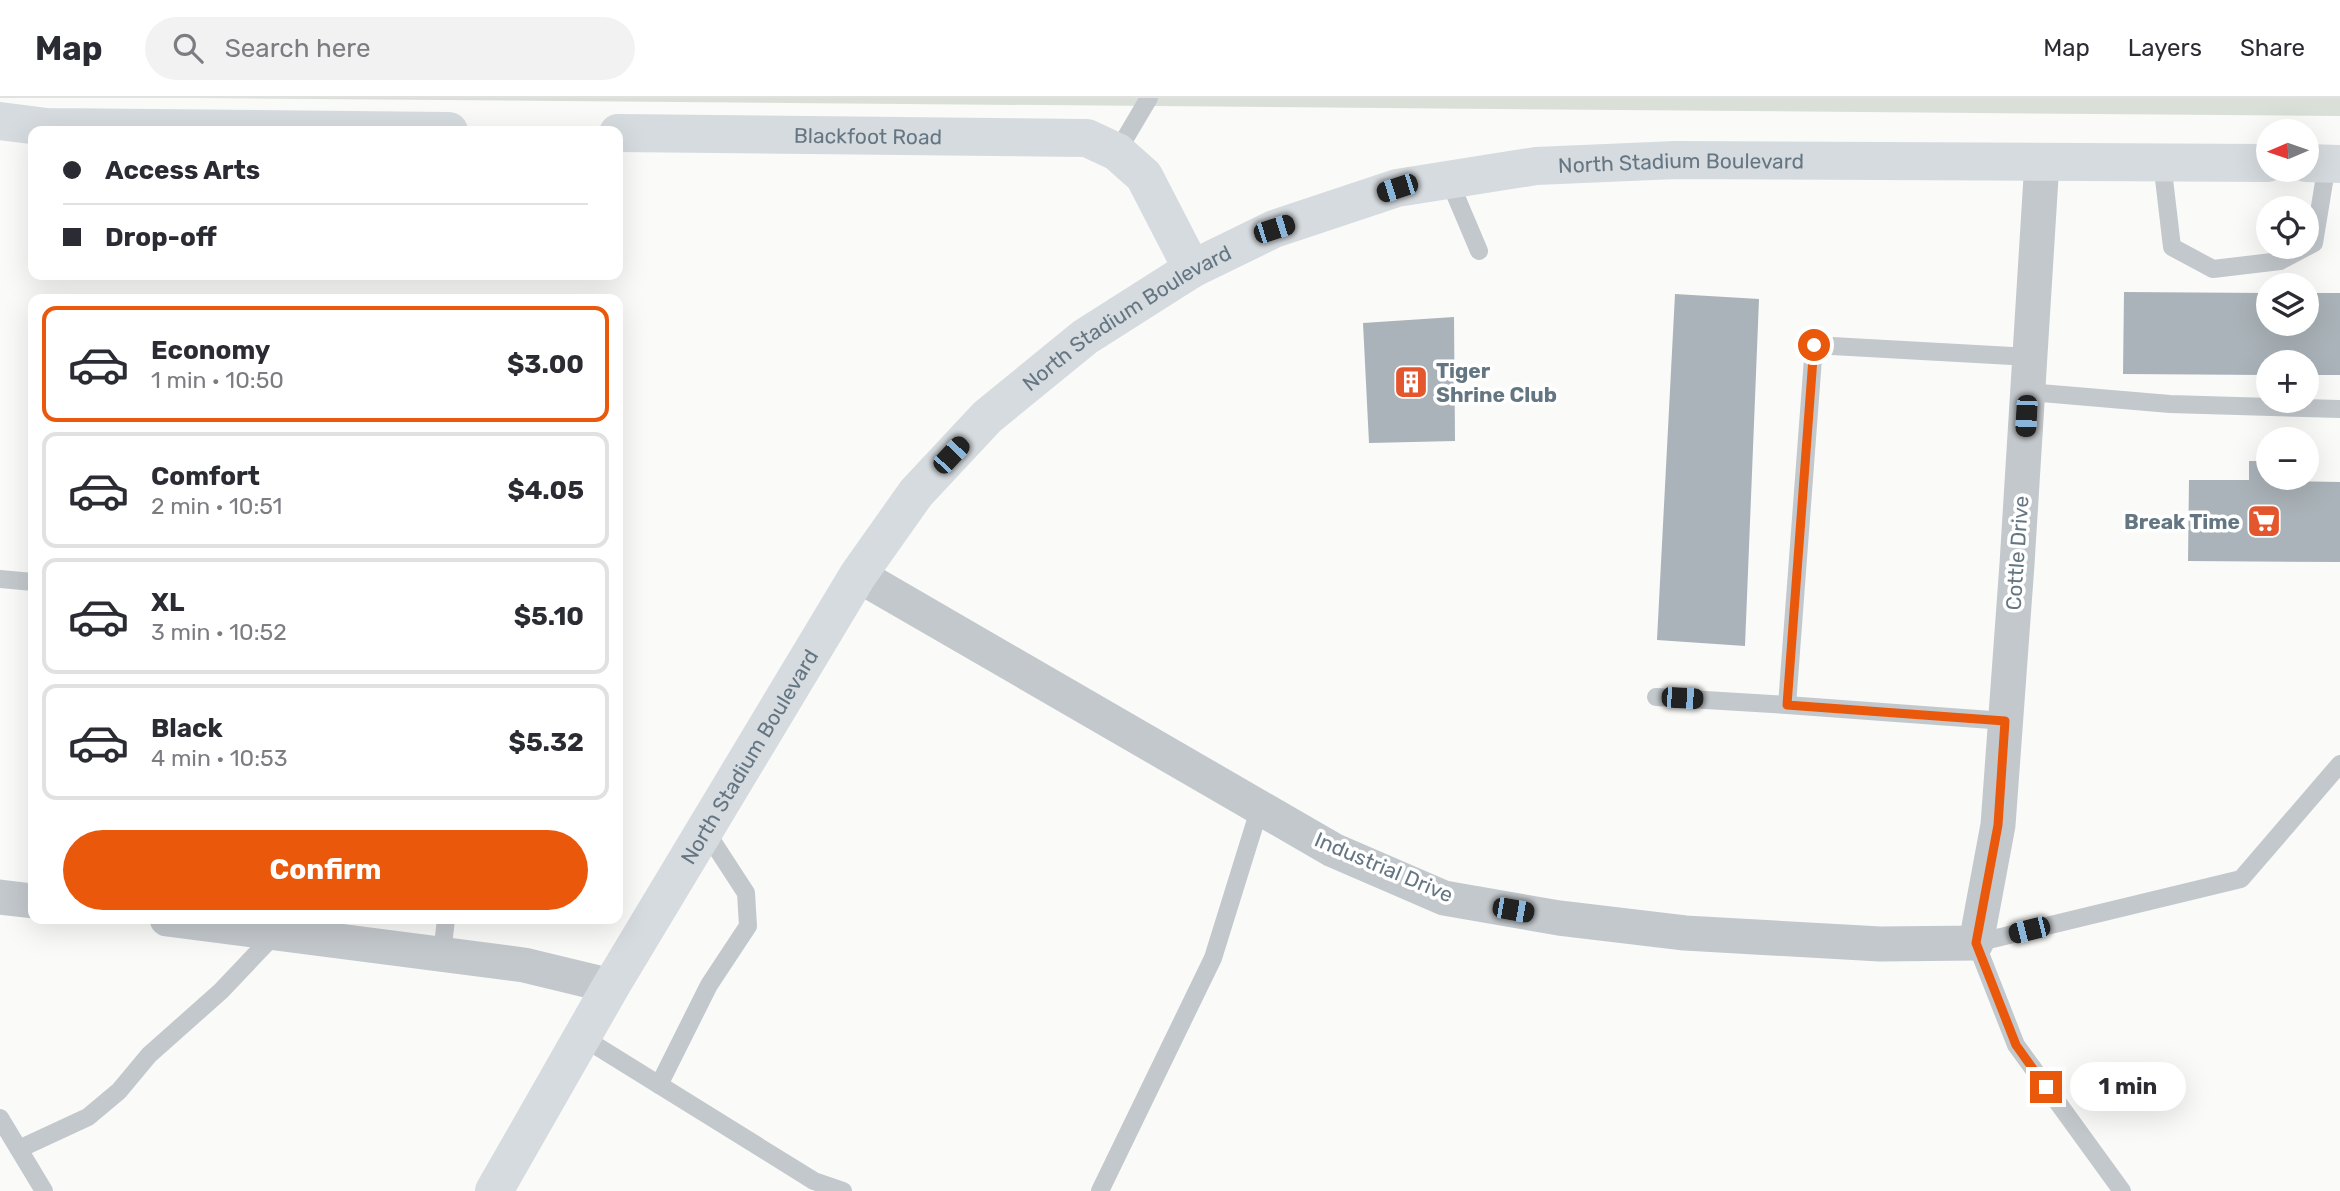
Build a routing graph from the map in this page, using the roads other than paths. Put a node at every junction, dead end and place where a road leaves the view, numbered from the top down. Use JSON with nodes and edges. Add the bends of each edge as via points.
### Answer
{"nodes":[{"id":1,"x":1149,"y":98,"type":"edge"},
{"id":2,"x":0,"y":121,"type":"edge"},
{"id":3,"x":39,"y":126,"type":"edge"},
{"id":4,"x":623,"y":133,"type":"edge"},
{"id":5,"x":1117,"y":152,"type":"junction"},
{"id":6,"x":2042,"y":161,"type":"junction"},
{"id":7,"x":2162,"y":162,"type":"junction"},
{"id":8,"x":2256,"y":163,"type":"edge"},
{"id":9,"x":2324,"y":164,"type":"edge"},
{"id":10,"x":1449,"y":180,"type":"junction"},
{"id":11,"x":1479,"y":251,"type":"dead end"},
{"id":12,"x":1192,"y":269,"type":"junction"},
{"id":13,"x":2030,"y":357,"type":"junction"},
{"id":14,"x":2028,"y":392,"type":"junction"},
{"id":15,"x":2340,"y":409,"type":"edge"},
{"id":16,"x":858,"y":575,"type":"junction"},
{"id":17,"x":0,"y":579,"type":"edge"},
{"id":18,"x":28,"y":582,"type":"edge"},
{"id":19,"x":1656,"y":697,"type":"dead end"},
{"id":20,"x":1787,"y":705,"type":"junction"},
{"id":21,"x":2005,"y":721,"type":"junction"},
{"id":22,"x":2340,"y":764,"type":"edge"},
{"id":23,"x":1260,"y":807,"type":"junction"},
{"id":24,"x":705,"y":830,"type":"junction"},
{"id":25,"x":0,"y":897,"type":"edge"},
{"id":26,"x":28,"y":900,"type":"edge"},
{"id":27,"x":210,"y":924,"type":"edge"},
{"id":28,"x":445,"y":924,"type":"edge"},
{"id":29,"x":276,"y":933,"type":"junction"},
{"id":30,"x":1976,"y":943,"type":"junction"},
{"id":31,"x":442,"y":954,"type":"junction"},
{"id":32,"x":611,"y":986,"type":"junction"},
{"id":33,"x":582,"y":1037,"type":"junction"},
{"id":34,"x":659,"y":1085,"type":"junction"},
{"id":35,"x":0,"y":1118,"type":"edge"},
{"id":36,"x":19,"y":1149,"type":"junction"},
{"id":37,"x":44,"y":1191,"type":"edge"},
{"id":38,"x":494,"y":1191,"type":"edge"},
{"id":39,"x":843,"y":1191,"type":"edge"},
{"id":40,"x":1100,"y":1191,"type":"edge"},
{"id":41,"x":2122,"y":1191,"type":"edge"}],
"edges":[{"from":1,"to":5,"type":"lane"},
{"from":2,"to":3,"type":"main road"},
{"from":4,"to":5,"type":"main road","name":"Blackfoot Road","via":[[1087,138]]},
{"from":5,"to":12,"type":"main road","name":"Blackfoot Road","via":[[1144,176]]},
{"from":6,"to":7,"type":"main road","name":"North Stadium Boulevard"},
{"from":6,"to":10,"type":"main road","name":"North Stadium Boulevard","via":[[1676,160],[1536,166]]},
{"from":6,"to":13,"type":"street","name":"Cottle Drive"},
{"from":7,"to":8,"type":"main road","name":"North Stadium Boulevard"},
{"from":7,"to":9,"type":"lane","via":[[2172,247],[2213,269],[2280,261],[2315,243]]},
{"from":10,"to":11,"type":"lane"},
{"from":10,"to":12,"type":"main road","name":"North Stadium Boulevard","via":[[1397,188],[1274,229]]},
{"from":12,"to":16,"type":"main road","name":"North Stadium Boulevard","via":[[1085,337],[987,416],[916,493]]},
{"from":13,"to":14,"type":"street","name":"Cottle Drive"},
{"from":13,"to":20,"type":"lane","via":[[1814,345]]},
{"from":14,"to":15,"type":"lane","via":[[2170,404]]},
{"from":14,"to":21,"type":"street","name":"Cottle Drive"},
{"from":16,"to":23,"type":"street","name":"Industrial Drive"},
{"from":16,"to":24,"type":"main road","name":"North Stadium Boulevard"},
{"from":17,"to":18,"type":"lane"},
{"from":19,"to":20,"type":"lane"},
{"from":20,"to":21,"type":"lane"},
{"from":21,"to":30,"type":"street","name":"Cottle Drive","via":[[1998,825]]},
{"from":22,"to":30,"type":"lane","via":[[2241,879]]},
{"from":23,"to":30,"type":"street","name":"Industrial Drive","via":[[1333,850],[1444,898],[1685,933],[1880,944]]},
{"from":23,"to":40,"type":"lane","via":[[1213,958]]},
{"from":24,"to":32,"type":"main road","name":"North Stadium Boulevard"},
{"from":24,"to":34,"type":"lane","via":[[746,893],[748,926],[709,985]]},
{"from":25,"to":26,"type":"street"},
{"from":27,"to":29,"type":"street"},
{"from":28,"to":31,"type":"lane"},
{"from":29,"to":31,"type":"street"},
{"from":29,"to":36,"type":"lane","via":[[149,1055],[119,1091],[88,1116]]},
{"from":30,"to":41,"type":"lane","via":[[2016,1045]]},
{"from":31,"to":32,"type":"street","via":[[524,965]]},
{"from":32,"to":33,"type":"main road","name":"North Stadium Boulevard"},
{"from":33,"to":34,"type":"lane"},
{"from":33,"to":38,"type":"main road","name":"North Stadium Boulevard"},
{"from":34,"to":39,"type":"lane","via":[[814,1181]]},
{"from":35,"to":36,"type":"lane"},
{"from":36,"to":37,"type":"lane"}]}
